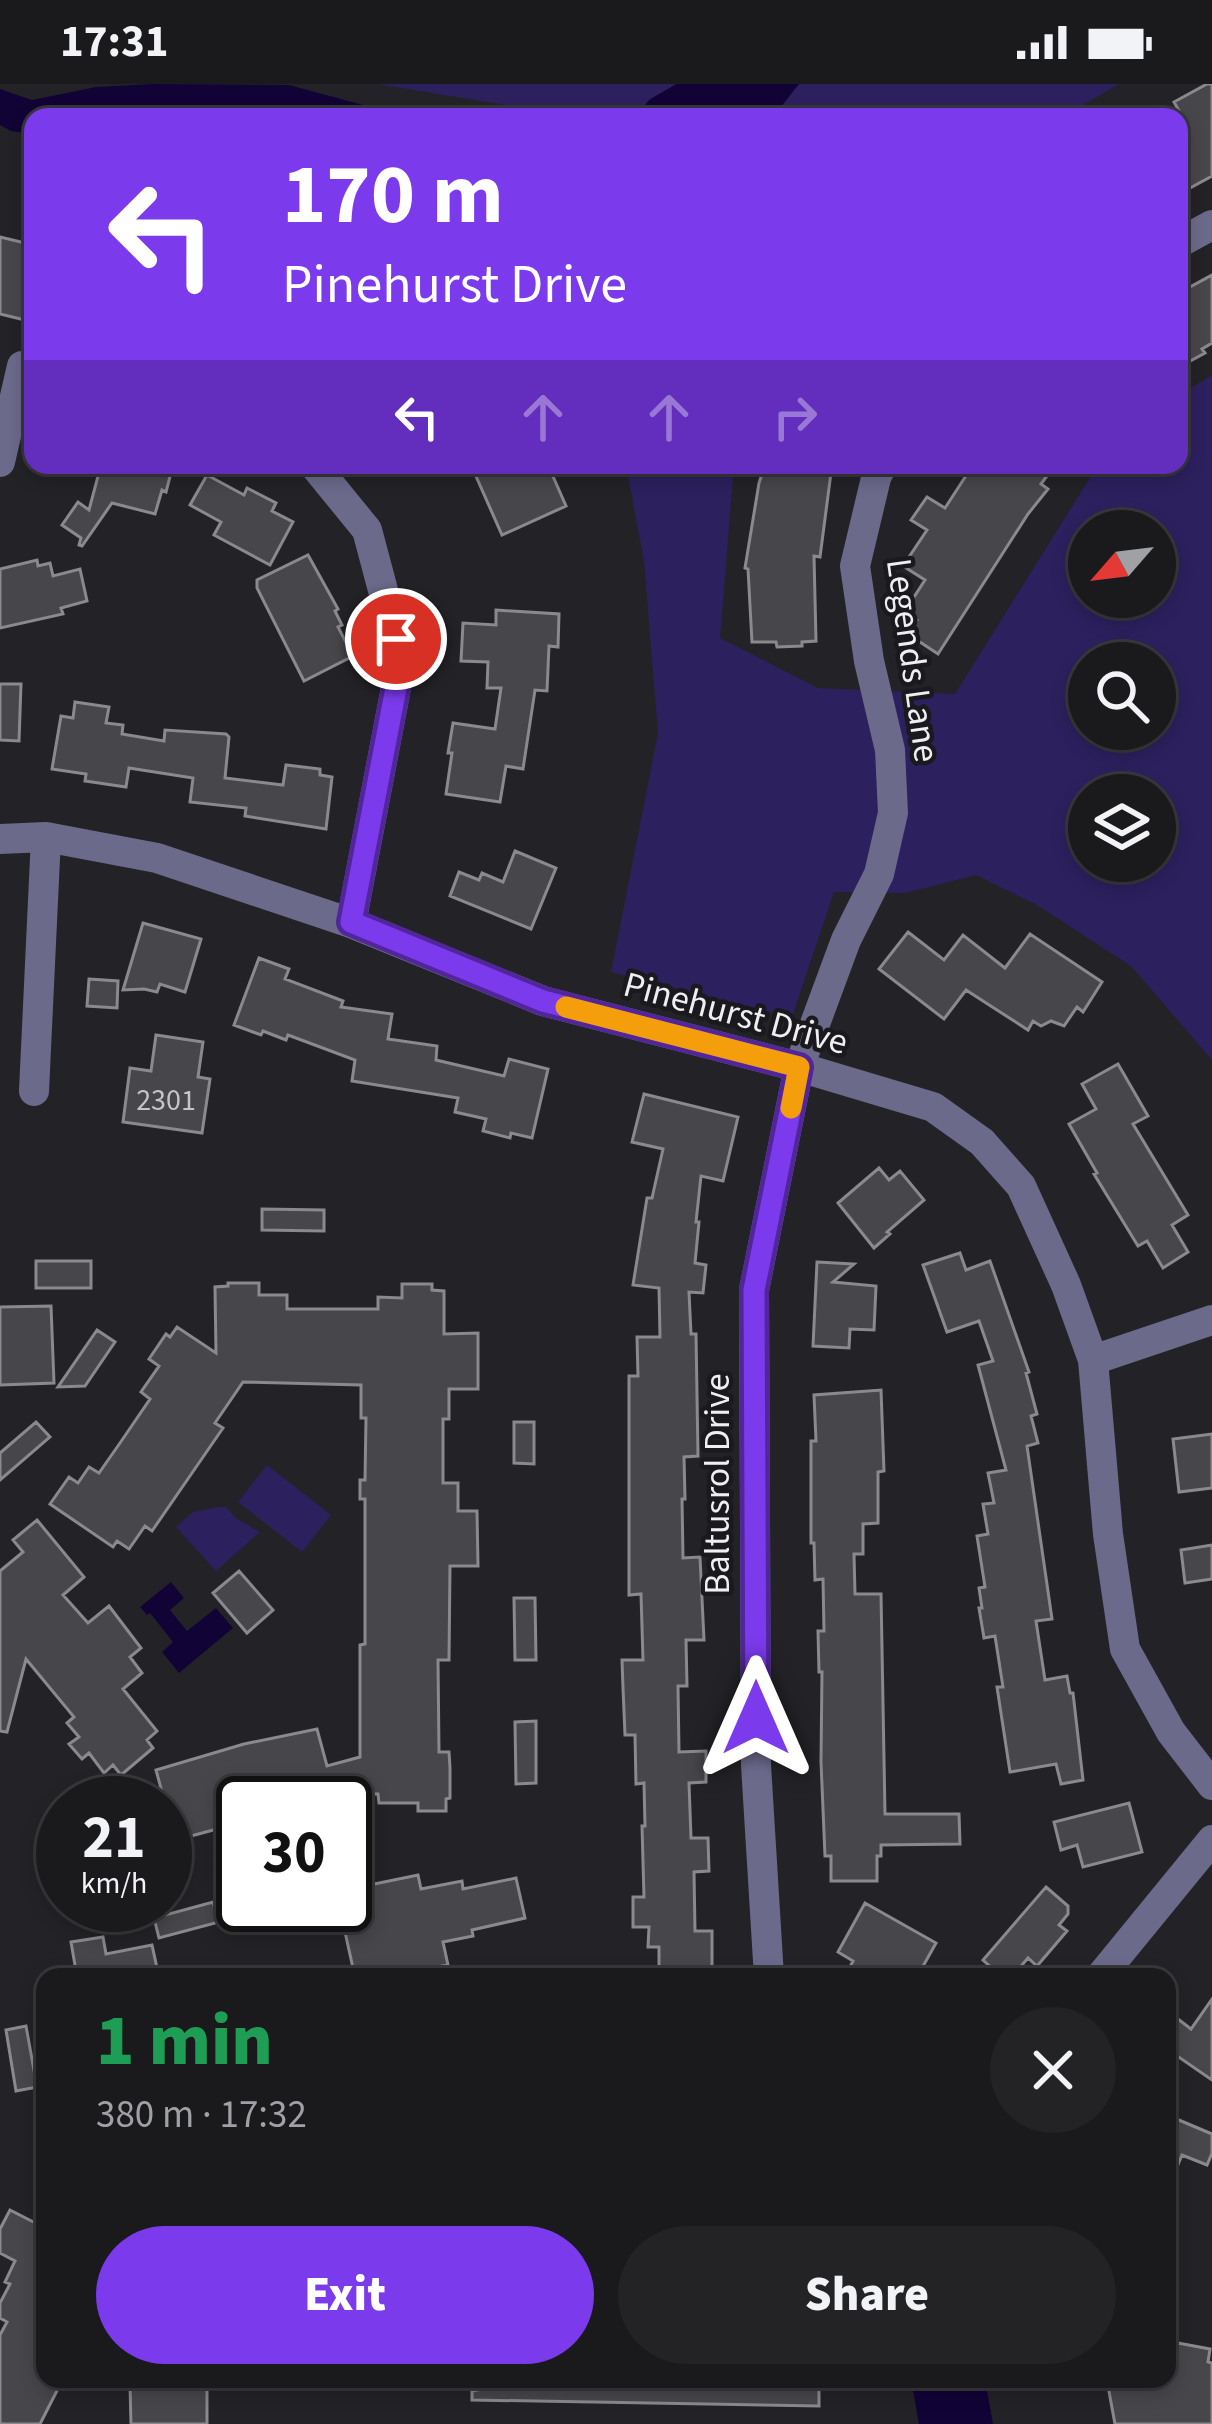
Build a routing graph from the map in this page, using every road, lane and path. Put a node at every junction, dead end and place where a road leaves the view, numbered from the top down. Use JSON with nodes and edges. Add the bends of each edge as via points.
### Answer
{"nodes":[{"id":1,"x":18,"y":365,"type":"edge"},
{"id":2,"x":0,"y":463,"type":"edge"},
{"id":3,"x":321,"y":474,"type":"edge"},
{"id":4,"x":878,"y":474,"type":"edge"},
{"id":5,"x":0,"y":838,"type":"edge"},
{"id":6,"x":46,"y":838,"type":"junction"},
{"id":7,"x":351,"y":922,"type":"junction"},
{"id":8,"x":799,"y":1067,"type":"junction"},
{"id":9,"x":34,"y":1091,"type":"dead end"},
{"id":10,"x":1212,"y":1321,"type":"edge"},
{"id":11,"x":1093,"y":1360,"type":"junction"},
{"id":12,"x":1212,"y":1786,"type":"edge"},
{"id":13,"x":1212,"y":1840,"type":"edge"},
{"id":14,"x":768,"y":1968,"type":"edge"},
{"id":15,"x":1107,"y":1968,"type":"edge"}],
"edges":[{"from":1,"to":2,"type":"street"},
{"from":3,"to":7,"type":"street","via":[[367,530],[396,639],[396,688]]},
{"from":4,"to":8,"type":"street","name":"Legends Lane","via":[[855,566],[890,750],[893,813],[879,874]]},
{"from":5,"to":6,"type":"street","name":"Pinehurst Drive"},
{"from":6,"to":7,"type":"street","name":"Pinehurst Drive","via":[[157,858]]},
{"from":6,"to":9,"type":"street"},
{"from":7,"to":8,"type":"street","name":"Pinehurst Drive","via":[[543,1001]]},
{"from":8,"to":11,"type":"street","name":"Pinehurst Drive","via":[[933,1107],[982,1142],[1021,1186]]},
{"from":8,"to":14,"type":"street","name":"Baltusrol Drive","via":[[754,1290],[756,1765]]},
{"from":10,"to":11,"type":"street"},
{"from":11,"to":12,"type":"street","name":"Pinehurst Drive","via":[[1125,1649]]},
{"from":13,"to":15,"type":"street"}]}
